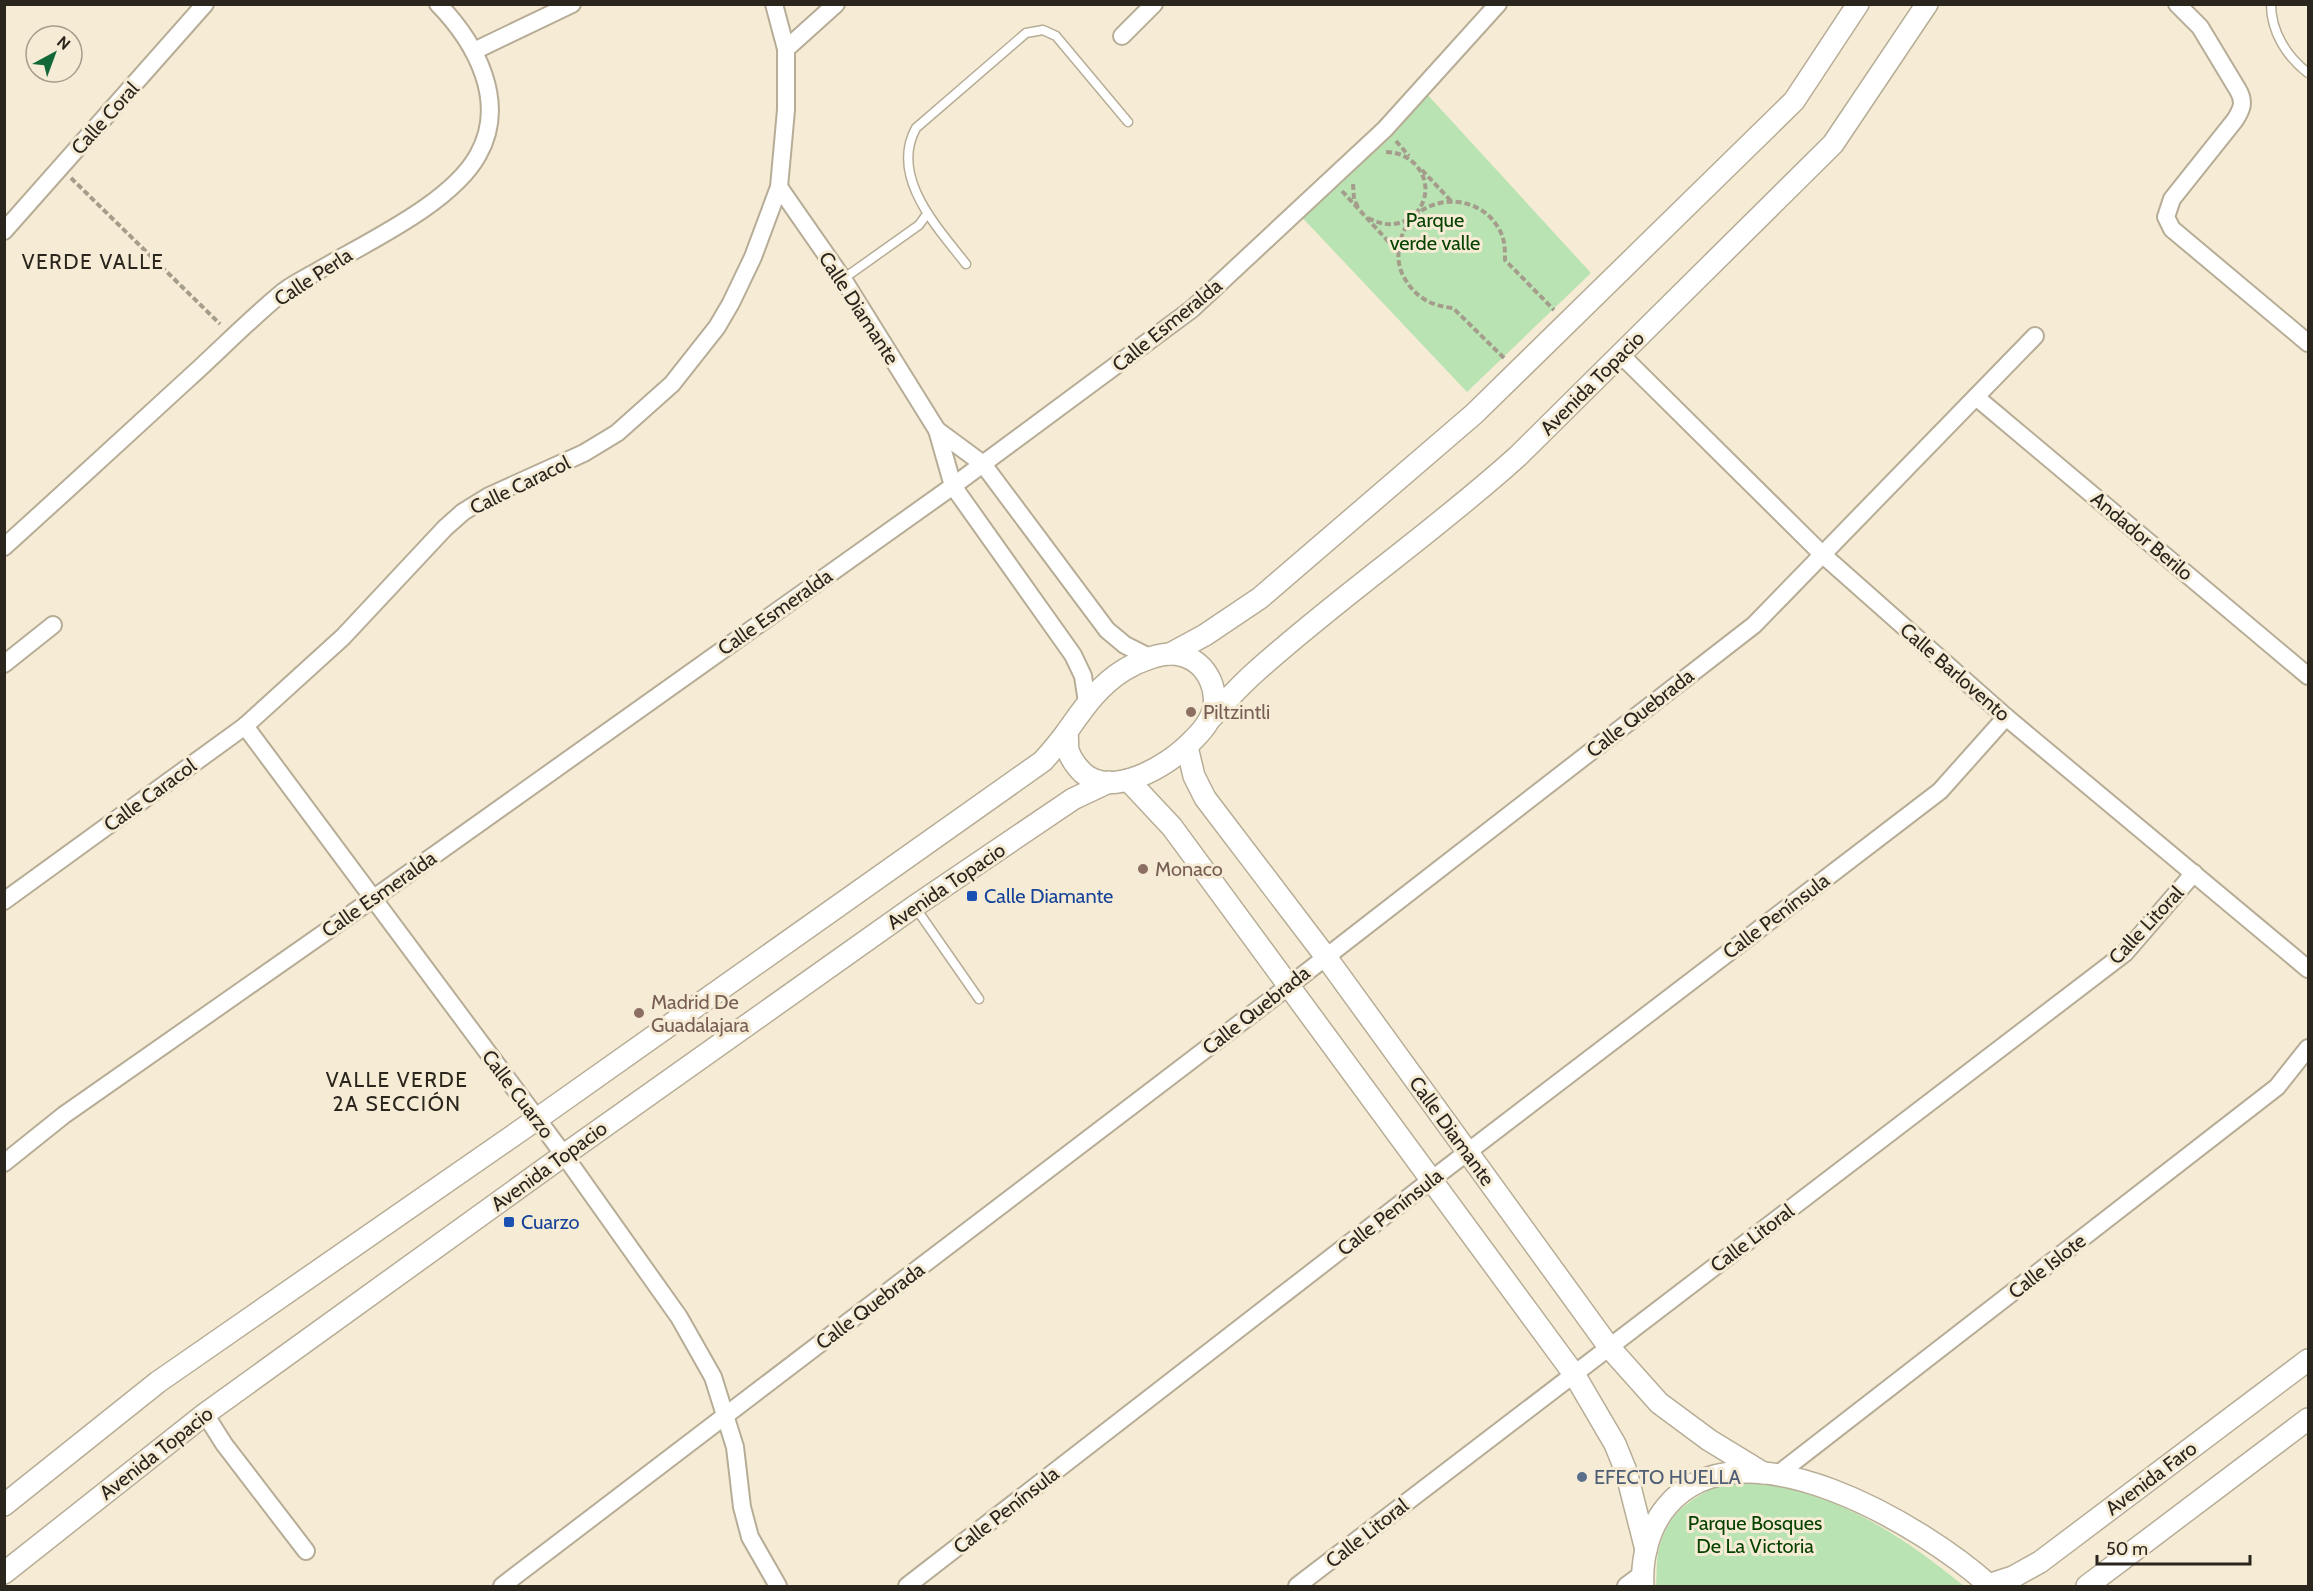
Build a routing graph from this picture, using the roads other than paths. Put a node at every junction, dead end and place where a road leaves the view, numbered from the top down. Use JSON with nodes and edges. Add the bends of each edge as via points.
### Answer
{"nodes":[{"id":1,"x":205,"y":4,"type":"edge"},
{"id":2,"x":438,"y":4,"type":"edge"},
{"id":3,"x":572,"y":4,"type":"edge"},
{"id":4,"x":774,"y":4,"type":"edge"},
{"id":5,"x":836,"y":4,"type":"edge"},
{"id":6,"x":1154,"y":4,"type":"edge"},
{"id":7,"x":1498,"y":4,"type":"edge"},
{"id":8,"x":1927,"y":4,"type":"edge"},
{"id":9,"x":2177,"y":4,"type":"edge"},
{"id":10,"x":2197,"y":4,"type":"edge"},
{"id":11,"x":2271,"y":4,"type":"edge"},
{"id":12,"x":1850,"y":8,"type":"edge"},
{"id":13,"x":2200,"y":27,"type":"junction"},
{"id":14,"x":1122,"y":36,"type":"dead end"},
{"id":15,"x":786,"y":49,"type":"junction"},
{"id":16,"x":474,"y":51,"type":"junction"},
{"id":17,"x":2308,"y":73,"type":"edge"},
{"id":18,"x":1128,"y":122,"type":"dead end"},
{"id":19,"x":779,"y":188,"type":"junction"},
{"id":20,"x":927,"y":214,"type":"junction"},
{"id":21,"x":4,"y":231,"type":"edge"},
{"id":22,"x":966,"y":264,"type":"dead end"},
{"id":23,"x":843,"y":279,"type":"junction"},
{"id":24,"x":2035,"y":336,"type":"dead end"},
{"id":25,"x":2308,"y":343,"type":"edge"},
{"id":26,"x":1621,"y":355,"type":"junction"},
{"id":27,"x":1976,"y":397,"type":"junction"},
{"id":28,"x":937,"y":430,"type":"junction"},
{"id":29,"x":983,"y":464,"type":"junction"},
{"id":30,"x":953,"y":486,"type":"junction"},
{"id":31,"x":4,"y":547,"type":"edge"},
{"id":32,"x":1822,"y":555,"type":"junction"},
{"id":33,"x":54,"y":625,"type":"dead end"},
{"id":34,"x":1160,"y":656,"type":"junction"},
{"id":35,"x":6,"y":661,"type":"edge"},
{"id":36,"x":2308,"y":675,"type":"edge"},
{"id":37,"x":1087,"y":702,"type":"junction"},
{"id":38,"x":2007,"y":717,"type":"junction"},
{"id":39,"x":1211,"y":718,"type":"junction"},
{"id":40,"x":245,"y":726,"type":"junction"},
{"id":41,"x":1067,"y":732,"type":"junction"},
{"id":42,"x":1187,"y":747,"type":"junction"},
{"id":43,"x":1118,"y":781,"type":"junction"},
{"id":44,"x":2194,"y":873,"type":"junction"},
{"id":45,"x":374,"y":898,"type":"junction"},
{"id":46,"x":4,"y":901,"type":"edge"},
{"id":47,"x":915,"y":906,"type":"junction"},
{"id":48,"x":1326,"y":957,"type":"junction"},
{"id":49,"x":2308,"y":969,"type":"edge"},
{"id":50,"x":1290,"y":985,"type":"junction"},
{"id":51,"x":980,"y":999,"type":"dead end"},
{"id":52,"x":2308,"y":1048,"type":"edge"},
{"id":53,"x":537,"y":1119,"type":"junction"},
{"id":54,"x":1467,"y":1152,"type":"junction"},
{"id":55,"x":564,"y":1155,"type":"junction"},
{"id":56,"x":4,"y":1163,"type":"edge"},
{"id":57,"x":1431,"y":1180,"type":"junction"},
{"id":58,"x":1609,"y":1347,"type":"junction"},
{"id":59,"x":2308,"y":1360,"type":"edge"},
{"id":60,"x":1574,"y":1374,"type":"junction"},
{"id":61,"x":205,"y":1414,"type":"junction"},
{"id":62,"x":727,"y":1416,"type":"junction"},
{"id":63,"x":2308,"y":1419,"type":"edge"},
{"id":64,"x":1770,"y":1474,"type":"junction"},
{"id":65,"x":4,"y":1505,"type":"edge"},
{"id":66,"x":1646,"y":1550,"type":"junction"},
{"id":67,"x":306,"y":1551,"type":"dead end"},
{"id":68,"x":4,"y":1573,"type":"edge"},
{"id":69,"x":1637,"y":1582,"type":"edge"},
{"id":70,"x":1989,"y":1586,"type":"edge"},
{"id":71,"x":502,"y":1587,"type":"edge"},
{"id":72,"x":778,"y":1587,"type":"edge"},
{"id":73,"x":907,"y":1587,"type":"edge"},
{"id":74,"x":1297,"y":1587,"type":"edge"},
{"id":75,"x":2087,"y":1587,"type":"edge"}],
"edges":[{"from":1,"to":21,"type":"street","name":"Calle Coral"},
{"from":2,"to":16,"type":"street","name":"Calle Perla"},
{"from":3,"to":16,"type":"street"},
{"from":4,"to":15,"type":"street","name":"Calle Caracol"},
{"from":5,"to":15,"type":"street"},
{"from":6,"to":14,"type":"street"},
{"from":7,"to":29,"type":"street","name":"Calle Esmeralda","via":[[1385,129],[1192,309]]},
{"from":8,"to":26,"type":"street","name":"Avenida Topacio","via":[[1833,144]]},
{"from":9,"to":13,"type":"street"},
{"from":10,"to":13,"type":"street"},
{"from":11,"to":17,"type":"lane","via":[[2283,49]]},
{"from":12,"to":34,"type":"street","via":[[1794,101],[1474,414],[1260,598],[1205,635]]},
{"from":13,"to":25,"type":"street","via":[[2238,90],[2243,106],[2172,199],[2166,216],[2172,229]]},
{"from":15,"to":19,"type":"street","name":"Calle Caracol","via":[[786,110]]},
{"from":16,"to":31,"type":"street","name":"Calle Perla","via":[[484,73],[489,122],[478,155],[459,180],[427,207],[284,291]]},
{"from":18,"to":20,"type":"lane","via":[[1056,36],[1043,30],[1026,33],[916,128],[909,148],[910,171]]},
{"from":19,"to":23,"type":"street","name":"Calle Diamante"},
{"from":19,"to":40,"type":"street","name":"Calle Caracol","via":[[731,303],[698,354],[672,384],[617,433],[463,512],[343,637]]},
{"from":20,"to":22,"type":"lane"},
{"from":20,"to":23,"type":"lane","via":[[919,225]]},
{"from":23,"to":28,"type":"street","name":"Calle Diamante"},
{"from":24,"to":27,"type":"street","name":"Calle Quebrada"},
{"from":26,"to":32,"type":"street","name":"Calle Barlovento"},
{"from":26,"to":39,"type":"street","name":"Avenida Topacio","via":[[1475,495],[1294,639]]},
{"from":27,"to":32,"type":"street","name":"Calle Quebrada"},
{"from":27,"to":36,"type":"street","name":"Andador Berilo"},
{"from":28,"to":29,"type":"street","name":"Calle Diamante"},
{"from":28,"to":30,"type":"street","name":"Calle Diamante"},
{"from":29,"to":30,"type":"street","name":"Calle Esmeralda"},
{"from":29,"to":34,"type":"street","name":"Calle Diamante","via":[[1107,630],[1125,645]]},
{"from":30,"to":37,"type":"street","name":"Calle Diamante","via":[[1073,656],[1083,676]]},
{"from":30,"to":45,"type":"street","name":"Calle Esmeralda"},
{"from":32,"to":38,"type":"street","name":"Calle Barlovento"},
{"from":32,"to":48,"type":"street","name":"Calle Quebrada","via":[[1754,626]]},
{"from":33,"to":35,"type":"street"},
{"from":34,"to":37,"type":"street","via":[[1124,669]]},
{"from":34,"to":39,"type":"street","via":[[1182,655],[1210,678],[1214,688]]},
{"from":37,"to":41,"type":"street"},
{"from":38,"to":44,"type":"street","name":"Calle Barlovento"},
{"from":38,"to":54,"type":"street","name":"Calle Península","via":[[1940,791]]},
{"from":39,"to":42,"type":"street"},
{"from":40,"to":45,"type":"street","name":"Calle Cuarzo"},
{"from":40,"to":46,"type":"street","name":"Calle Caracol"},
{"from":41,"to":43,"type":"street","via":[[1074,765],[1088,777]]},
{"from":41,"to":53,"type":"street","via":[[1043,761]]},
{"from":42,"to":43,"type":"street","via":[[1166,764]]},
{"from":42,"to":48,"type":"street","name":"Calle Diamante","via":[[1194,776],[1205,798]]},
{"from":43,"to":47,"type":"street","name":"Avenida Topacio","via":[[1073,799]]},
{"from":43,"to":50,"type":"street","via":[[1172,826]]},
{"from":44,"to":49,"type":"street","name":"Calle Barlovento"},
{"from":44,"to":58,"type":"street","name":"Calle Litoral","via":[[2126,953]]},
{"from":45,"to":53,"type":"street","name":"Calle Cuarzo"},
{"from":45,"to":56,"type":"street","name":"Calle Esmeralda","via":[[64,1116]]},
{"from":47,"to":51,"type":"lane"},
{"from":47,"to":55,"type":"street","name":"Avenida Topacio"},
{"from":48,"to":50,"type":"street","name":"Calle Quebrada"},
{"from":48,"to":54,"type":"street","name":"Calle Diamante"},
{"from":50,"to":57,"type":"street"},
{"from":50,"to":62,"type":"street","name":"Calle Quebrada"},
{"from":52,"to":64,"type":"street","name":"Calle Islote","via":[[2277,1087]]},
{"from":53,"to":55,"type":"street","name":"Calle Cuarzo"},
{"from":53,"to":65,"type":"street","via":[[158,1382]]},
{"from":54,"to":57,"type":"street","name":"Calle Península"},
{"from":54,"to":58,"type":"street","name":"Calle Diamante"},
{"from":55,"to":61,"type":"street","name":"Avenida Topacio"},
{"from":55,"to":62,"type":"street","name":"Calle Cuarzo","via":[[679,1317],[713,1377]]},
{"from":57,"to":60,"type":"street"},
{"from":57,"to":73,"type":"street","name":"Calle Península"},
{"from":58,"to":60,"type":"street","name":"Calle Litoral"},
{"from":58,"to":64,"type":"street","name":"Calle Diamante","via":[[1659,1403],[1709,1440]]},
{"from":59,"to":70,"type":"street","name":"Avenida Faro","via":[[2040,1562]]},
{"from":60,"to":66,"type":"street","via":[[1615,1444]]},
{"from":60,"to":74,"type":"street","name":"Calle Litoral"},
{"from":61,"to":67,"type":"street"},
{"from":61,"to":68,"type":"street","name":"Avenida Topacio"},
{"from":62,"to":71,"type":"street","name":"Calle Quebrada"},
{"from":62,"to":72,"type":"street","name":"Calle Cuarzo","via":[[750,1537]]},
{"from":63,"to":75,"type":"street"},
{"from":64,"to":66,"type":"street","via":[[1730,1473],[1692,1483],[1662,1511]]},
{"from":64,"to":70,"type":"street","via":[[1823,1486],[1876,1508],[1928,1538]]},
{"from":66,"to":69,"type":"street"}]}
